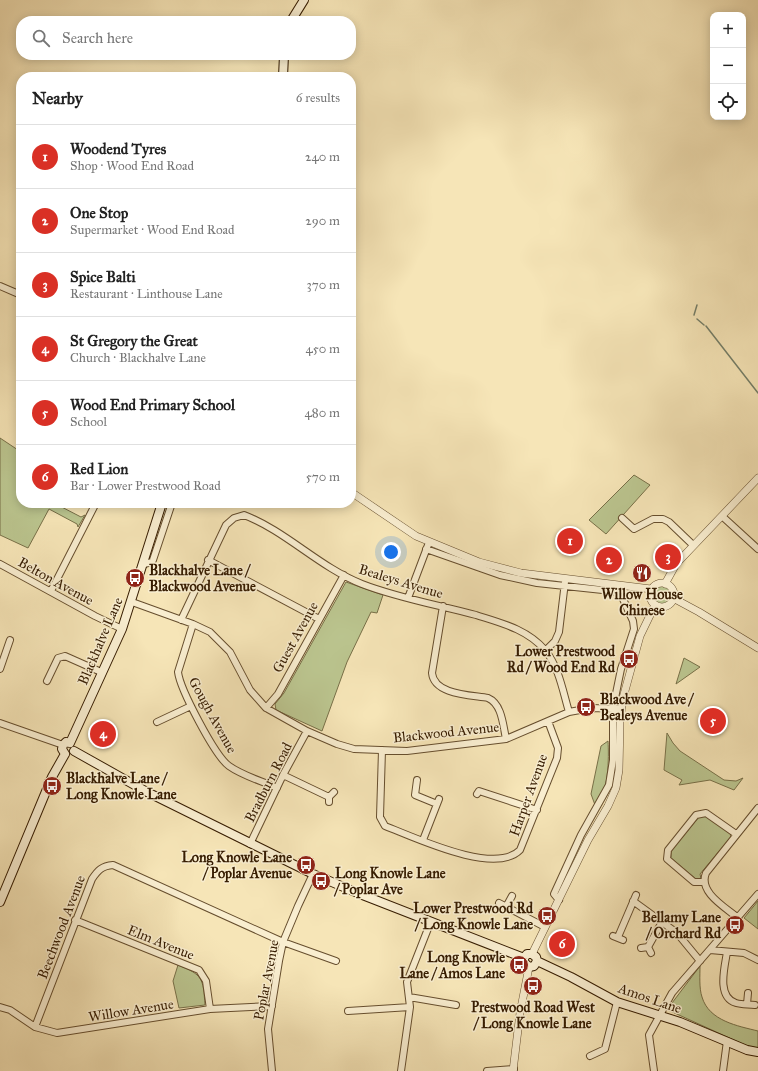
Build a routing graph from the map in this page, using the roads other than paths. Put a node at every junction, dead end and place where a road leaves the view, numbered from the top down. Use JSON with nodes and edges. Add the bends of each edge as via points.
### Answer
{"nodes":[{"id":1,"x":304,"y":0,"type":"edge"},
{"id":2,"x":294,"y":16,"type":"edge"},
{"id":3,"x":284,"y":60,"type":"edge"},
{"id":4,"x":283,"y":72,"type":"edge"},
{"id":5,"x":0,"y":286,"type":"edge"},
{"id":6,"x":16,"y":293,"type":"edge"},
{"id":7,"x":758,"y":478,"type":"edge"},
{"id":8,"x":356,"y":495,"type":"edge"},
{"id":9,"x":93,"y":508,"type":"edge"},
{"id":10,"x":161,"y":508,"type":"edge"},
{"id":11,"x":170,"y":508,"type":"edge"},
{"id":12,"x":722,"y":517,"type":"junction"},
{"id":13,"x":622,"y":518,"type":"dead end"},
{"id":14,"x":429,"y":541,"type":"junction"},
{"id":15,"x":693,"y":545,"type":"junction"},
{"id":16,"x":426,"y":549,"type":"junction"},
{"id":17,"x":758,"y":549,"type":"edge"},
{"id":18,"x":208,"y":560,"type":"junction"},
{"id":19,"x":0,"y":564,"type":"edge"},
{"id":20,"x":144,"y":564,"type":"junction"},
{"id":21,"x":344,"y":575,"type":"junction"},
{"id":22,"x":565,"y":582,"type":"junction"},
{"id":23,"x":665,"y":584,"type":"junction"},
{"id":24,"x":651,"y":589,"type":"junction"},
{"id":25,"x":51,"y":591,"type":"junction"},
{"id":26,"x":408,"y":598,"type":"junction"},
{"id":27,"x":673,"y":598,"type":"junction"},
{"id":28,"x":132,"y":602,"type":"junction"},
{"id":29,"x":655,"y":605,"type":"junction"},
{"id":30,"x":443,"y":606,"type":"junction"},
{"id":31,"x":319,"y":619,"type":"junction"},
{"id":32,"x":181,"y":620,"type":"junction"},
{"id":33,"x":193,"y":624,"type":"junction"},
{"id":34,"x":122,"y":628,"type":"junction"},
{"id":35,"x":10,"y":640,"type":"dead end"},
{"id":36,"x":758,"y":648,"type":"edge"},
{"id":37,"x":545,"y":651,"type":"junction"},
{"id":38,"x":0,"y":669,"type":"edge"},
{"id":39,"x":101,"y":672,"type":"junction"},
{"id":40,"x":47,"y":681,"type":"dead end"},
{"id":41,"x":191,"y":706,"type":"junction"},
{"id":42,"x":266,"y":708,"type":"junction"},
{"id":43,"x":613,"y":708,"type":"junction"},
{"id":44,"x":621,"y":709,"type":"junction"},
{"id":45,"x":569,"y":712,"type":"junction"},
{"id":46,"x":548,"y":721,"type":"junction"},
{"id":47,"x":157,"y":722,"type":"dead end"},
{"id":48,"x":0,"y":723,"type":"edge"},
{"id":49,"x":307,"y":731,"type":"junction"},
{"id":50,"x":506,"y":739,"type":"junction"},
{"id":51,"x":66,"y":744,"type":"junction"},
{"id":52,"x":382,"y":750,"type":"junction"},
{"id":53,"x":74,"y":751,"type":"junction"},
{"id":54,"x":65,"y":754,"type":"junction"},
{"id":55,"x":283,"y":775,"type":"junction"},
{"id":56,"x":417,"y":780,"type":"dead end"},
{"id":57,"x":277,"y":788,"type":"junction"},
{"id":58,"x":477,"y":794,"type":"dead end"},
{"id":59,"x":331,"y":797,"type":"dead end"},
{"id":60,"x":758,"y":808,"type":"edge"},
{"id":61,"x":537,"y":810,"type":"junction"},
{"id":62,"x":736,"y":834,"type":"junction"},
{"id":63,"x":423,"y":840,"type":"junction"},
{"id":64,"x":250,"y":844,"type":"junction"},
{"id":65,"x":313,"y":874,"type":"junction"},
{"id":66,"x":704,"y":882,"type":"junction"},
{"id":67,"x":758,"y":894,"type":"edge"},
{"id":68,"x":636,"y":895,"type":"dead end"},
{"id":69,"x":512,"y":896,"type":"dead end"},
{"id":70,"x":559,"y":900,"type":"junction"},
{"id":71,"x":633,"y":901,"type":"junction"},
{"id":72,"x":0,"y":902,"type":"edge"},
{"id":73,"x":499,"y":903,"type":"dead end"},
{"id":74,"x":506,"y":907,"type":"junction"},
{"id":75,"x":738,"y":918,"type":"junction"},
{"id":76,"x":75,"y":920,"type":"junction"},
{"id":77,"x":431,"y":920,"type":"junction"},
{"id":78,"x":662,"y":922,"type":"junction"},
{"id":79,"x":544,"y":927,"type":"junction"},
{"id":80,"x":618,"y":938,"type":"dead end"},
{"id":81,"x":283,"y":942,"type":"junction"},
{"id":82,"x":646,"y":949,"type":"dead end"},
{"id":83,"x":710,"y":950,"type":"junction"},
{"id":84,"x":727,"y":952,"type":"junction"},
{"id":85,"x":528,"y":956,"type":"junction"},
{"id":86,"x":336,"y":960,"type":"dead end"},
{"id":87,"x":758,"y":960,"type":"edge"},
{"id":88,"x":537,"y":961,"type":"junction"},
{"id":89,"x":700,"y":961,"type":"junction"},
{"id":90,"x":528,"y":967,"type":"junction"},
{"id":91,"x":748,"y":993,"type":"dead end"},
{"id":92,"x":409,"y":997,"type":"junction"},
{"id":93,"x":617,"y":1002,"type":"junction"},
{"id":94,"x":747,"y":1004,"type":"junction"},
{"id":95,"x":456,"y":1005,"type":"dead end"},
{"id":96,"x":755,"y":1005,"type":"dead end"},
{"id":97,"x":272,"y":1006,"type":"junction"},
{"id":98,"x":0,"y":1007,"type":"edge"},
{"id":99,"x":410,"y":1007,"type":"junction"},
{"id":100,"x":210,"y":1009,"type":"junction"},
{"id":101,"x":348,"y":1011,"type":"dead end"},
{"id":102,"x":660,"y":1016,"type":"junction"},
{"id":103,"x":35,"y":1027,"type":"junction"},
{"id":104,"x":727,"y":1041,"type":"junction"},
{"id":105,"x":758,"y":1052,"type":"edge"},
{"id":106,"x":590,"y":1056,"type":"dead end"},
{"id":107,"x":514,"y":1070,"type":"edge"},
{"id":108,"x":272,"y":1071,"type":"edge"},
{"id":109,"x":401,"y":1071,"type":"edge"},
{"id":110,"x":487,"y":1071,"type":"edge"},
{"id":111,"x":654,"y":1071,"type":"edge"},
{"id":112,"x":723,"y":1071,"type":"edge"}],
"edges":[{"from":1,"to":2,"type":"main road"},
{"from":3,"to":4,"type":"main road"},
{"from":5,"to":6,"type":"street"},
{"from":7,"to":12,"type":"street"},
{"from":8,"to":14,"type":"street","via":[[416,536]]},
{"from":9,"to":25,"type":"street"},
{"from":10,"to":20,"type":"main road","name":"Blackhalve Lane"},
{"from":11,"to":20,"type":"street","via":[[153,560]]},
{"from":12,"to":15,"type":"street"},
{"from":12,"to":17,"type":"street"},
{"from":13,"to":15,"type":"street","via":[[634,528],[653,519],[666,521]]},
{"from":14,"to":16,"type":"street"},
{"from":14,"to":22,"type":"street","via":[[498,568]]},
{"from":15,"to":23,"type":"street","via":[[676,564]]},
{"from":16,"to":22,"type":"street","via":[[500,575]]},
{"from":16,"to":26,"type":"street"},
{"from":18,"to":21,"type":"street","name":"Bealeys Avenue","via":[[226,525],[234,518],[244,515]]},
{"from":18,"to":31,"type":"street"},
{"from":18,"to":32,"type":"street","name":"Bealeys Avenue"},
{"from":19,"to":25,"type":"street","name":"Belton Avenue"},
{"from":20,"to":28,"type":"main road","name":"Blackhalve Lane"},
{"from":21,"to":26,"type":"street","name":"Bealeys Avenue","via":[[361,584]]},
{"from":21,"to":31,"type":"street","name":"Guest Avenue"},
{"from":22,"to":24,"type":"street"},
{"from":22,"to":37,"type":"street","via":[[559,632],[555,641]]},
{"from":22,"to":43,"type":"street","via":[[617,592],[633,621],[633,633],[621,669]]},
{"from":23,"to":24,"type":"street","via":[[659,584]]},
{"from":23,"to":27,"type":"street","via":[[671,589]]},
{"from":24,"to":29,"type":"street","via":[[650,598]]},
{"from":25,"to":34,"type":"street","name":"Belton Avenue"},
{"from":26,"to":30,"type":"street","name":"Bealeys Avenue"},
{"from":27,"to":29,"type":"street","via":[[666,606]]},
{"from":27,"to":36,"type":"street"},
{"from":28,"to":32,"type":"street","name":"Blackwood Avenue"},
{"from":28,"to":34,"type":"main road","name":"Blackhalve Lane"},
{"from":29,"to":44,"type":"street","via":[[637,644]]},
{"from":30,"to":37,"type":"street","name":"Bealeys Avenue","via":[[512,626],[534,640]]},
{"from":30,"to":50,"type":"street","via":[[432,673],[434,681],[443,689],[488,698],[495,702]]},
{"from":31,"to":42,"type":"street","name":"Guest Avenue","via":[[278,694]]},
{"from":32,"to":33,"type":"street","name":"Blackwood Avenue"},
{"from":33,"to":41,"type":"street","name":"Gough Avenue","via":[[178,672]]},
{"from":33,"to":42,"type":"street","name":"Blackwood Avenue","via":[[210,632],[227,648],[250,689]]},
{"from":34,"to":39,"type":"main road","name":"Blackhalve Lane"},
{"from":35,"to":38,"type":"street"},
{"from":37,"to":45,"type":"street","name":"Bealeys Avenue","via":[[557,672]]},
{"from":39,"to":40,"type":"street","via":[[65,656],[58,658]]},
{"from":39,"to":51,"type":"main road","name":"Blackhalve Lane"},
{"from":41,"to":47,"type":"street"},
{"from":41,"to":57,"type":"street","name":"Gough Avenue","via":[[219,757],[229,766]]},
{"from":42,"to":49,"type":"street","name":"Blackwood Avenue"},
{"from":43,"to":44,"type":"street","name":"Blackwood Avenue"},
{"from":43,"to":45,"type":"street","name":"Blackwood Avenue"},
{"from":43,"to":70,"type":"street","via":[[613,760],[609,785],[581,835],[554,894]]},
{"from":44,"to":70,"type":"street","via":[[620,764],[616,788]]},
{"from":45,"to":46,"type":"street","name":"Blackwood Avenue"},
{"from":46,"to":50,"type":"street","name":"Blackwood Avenue"},
{"from":46,"to":61,"type":"street","name":"Harper Avenue","via":[[558,748]]},
{"from":48,"to":51,"type":"street"},
{"from":49,"to":52,"type":"street","name":"Blackwood Avenue","via":[[354,749]]},
{"from":49,"to":55,"type":"street","name":"Bradburn Road"},
{"from":50,"to":52,"type":"street","name":"Blackwood Avenue","via":[[407,750]]},
{"from":51,"to":53,"type":"main road","via":[[74,745]]},
{"from":51,"to":54,"type":"main road","via":[[62,749]]},
{"from":52,"to":63,"type":"street","name":"Harper Avenue","via":[[380,817],[385,826]]},
{"from":53,"to":54,"type":"main road"},
{"from":53,"to":64,"type":"main road","via":[[147,792]]},
{"from":54,"to":72,"type":"main road","via":[[52,777]]},
{"from":55,"to":57,"type":"street","name":"Bradburn Road"},
{"from":55,"to":59,"type":"street"},
{"from":56,"to":63,"type":"street","via":[[415,795],[438,802]]},
{"from":57,"to":64,"type":"street","name":"Bradburn Road"},
{"from":58,"to":61,"type":"street","via":[[479,791]]},
{"from":60,"to":62,"type":"street"},
{"from":61,"to":63,"type":"street","name":"Harper Avenue","via":[[520,850],[502,860],[454,852]]},
{"from":62,"to":66,"type":"street","via":[[706,873]]},
{"from":62,"to":66,"type":"street","via":[[706,812],[701,813],[696,815],[668,850],[668,858],[687,877],[694,882]]},
{"from":64,"to":65,"type":"main road"},
{"from":65,"to":77,"type":"main road"},
{"from":65,"to":81,"type":"street","name":"Poplar Avenue"},
{"from":66,"to":75,"type":"street","via":[[708,892]]},
{"from":67,"to":75,"type":"street"},
{"from":68,"to":71,"type":"street"},
{"from":69,"to":74,"type":"street"},
{"from":70,"to":79,"type":"street"},
{"from":71,"to":78,"type":"street"},
{"from":71,"to":80,"type":"street"},
{"from":73,"to":74,"type":"street"},
{"from":74,"to":79,"type":"street"},
{"from":75,"to":83,"type":"street"},
{"from":76,"to":81,"type":"street","name":"Beechwood Avenue","via":[[96,872],[99,868],[113,865]]},
{"from":76,"to":100,"type":"street","name":"Elm Avenue","via":[[199,970],[206,981]]},
{"from":76,"to":103,"type":"street","name":"Beechwood Avenue"},
{"from":77,"to":85,"type":"main road"},
{"from":77,"to":92,"type":"street","via":[[408,982]]},
{"from":78,"to":82,"type":"street"},
{"from":78,"to":89,"type":"street","via":[[677,932]]},
{"from":79,"to":85,"type":"street"},
{"from":81,"to":86,"type":"street","name":"Beechwood Avenue"},
{"from":81,"to":97,"type":"street","name":"Poplar Avenue"},
{"from":83,"to":84,"type":"street"},
{"from":83,"to":89,"type":"street"},
{"from":84,"to":87,"type":"street","via":[[748,954]]},
{"from":84,"to":94,"type":"street","via":[[725,992],[730,1000]]},
{"from":85,"to":88,"type":"main road","via":[[536,957]]},
{"from":85,"to":90,"type":"main road","via":[[524,962]]},
{"from":88,"to":90,"type":"main road","via":[[534,966]]},
{"from":88,"to":93,"type":"main road","name":"Amos Lane"},
{"from":89,"to":102,"type":"street","via":[[672,993]]},
{"from":90,"to":107,"type":"street"},
{"from":91,"to":94,"type":"street"},
{"from":92,"to":95,"type":"street"},
{"from":92,"to":99,"type":"street"},
{"from":93,"to":102,"type":"main road","name":"Amos Lane"},
{"from":93,"to":106,"type":"street","via":[[605,1049]]},
{"from":94,"to":96,"type":"street"},
{"from":97,"to":100,"type":"street","name":"Willow Avenue"},
{"from":97,"to":108,"type":"street","name":"Poplar Avenue","via":[[268,1029]]},
{"from":98,"to":103,"type":"street","name":"Willow Avenue","via":[[10,1010]]},
{"from":99,"to":101,"type":"street"},
{"from":99,"to":109,"type":"street"},
{"from":100,"to":103,"type":"street","name":"Willow Avenue","via":[[57,1033]]},
{"from":102,"to":104,"type":"main road","name":"Amos Lane"},
{"from":102,"to":111,"type":"street","via":[[649,1035]]},
{"from":104,"to":105,"type":"main road","name":"Amos Lane"},
{"from":104,"to":112,"type":"street"},
{"from":107,"to":110,"type":"street"}]}
